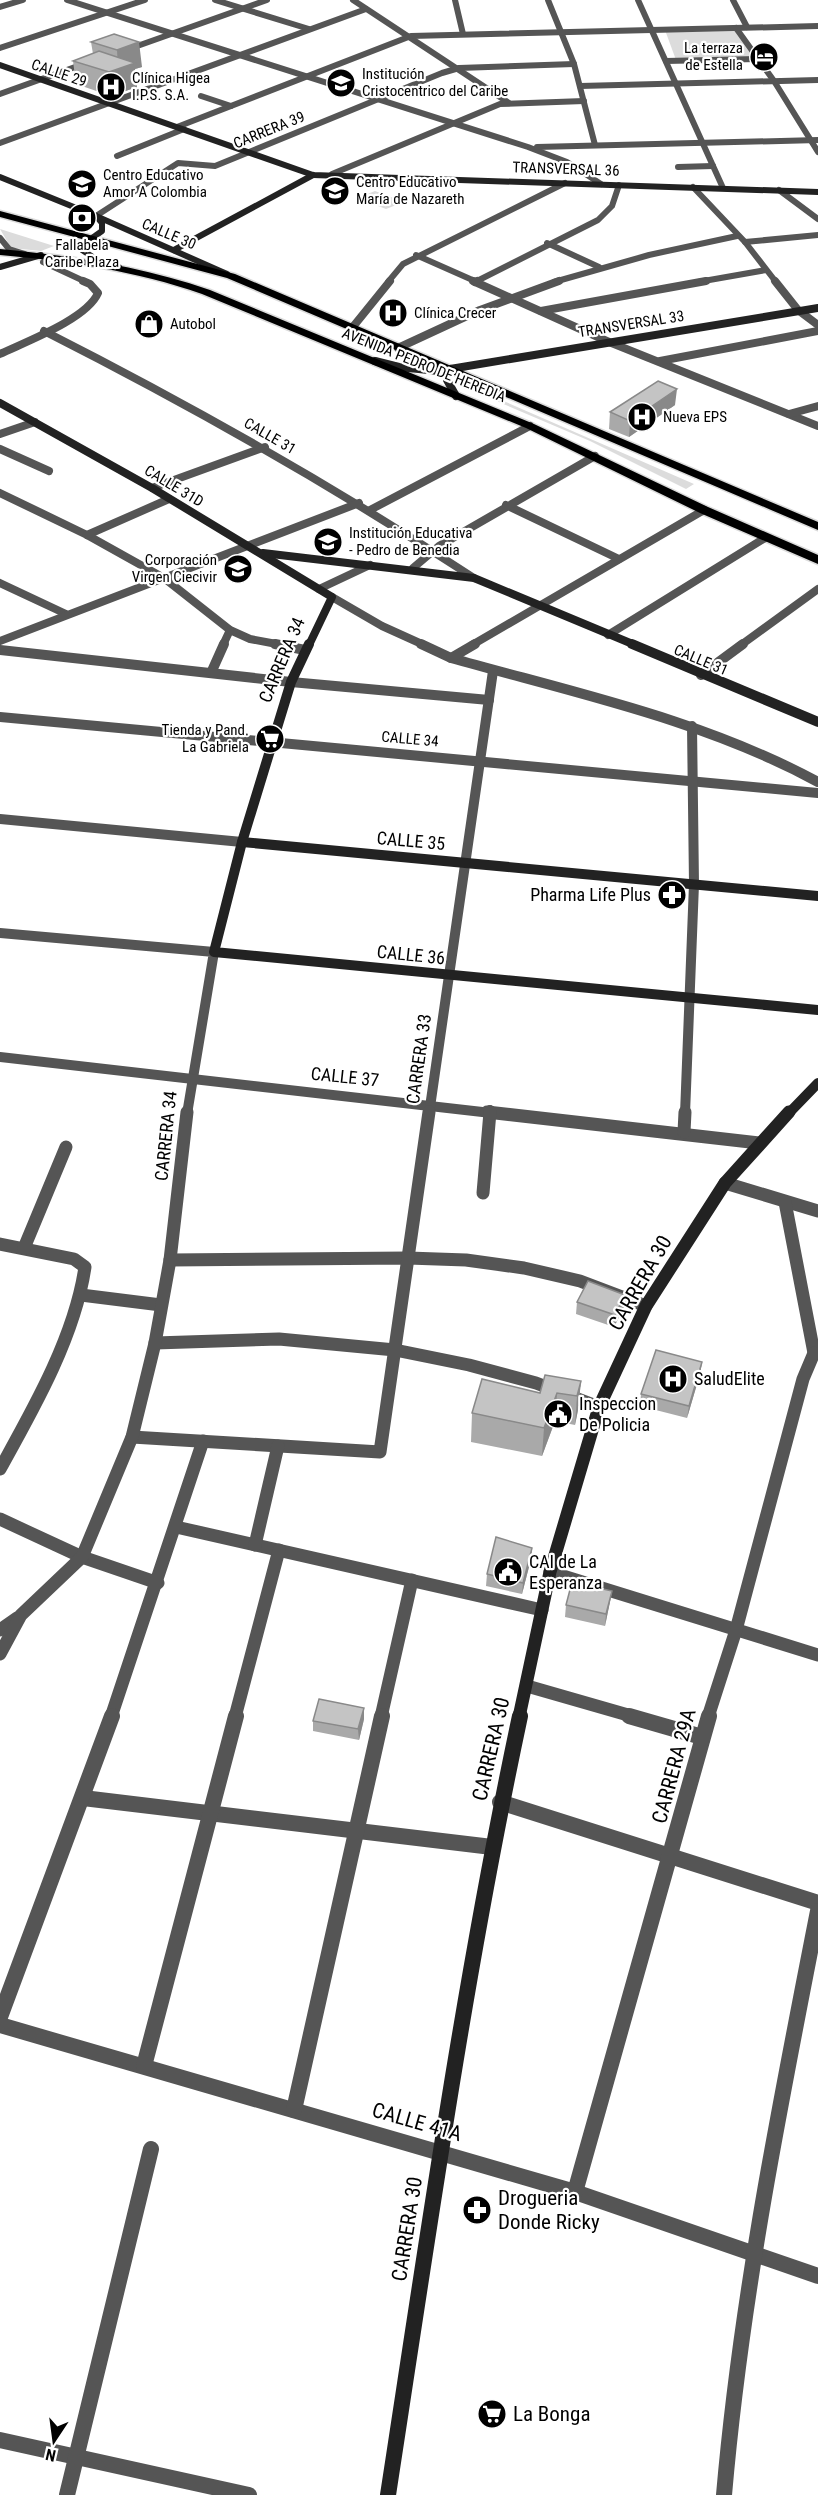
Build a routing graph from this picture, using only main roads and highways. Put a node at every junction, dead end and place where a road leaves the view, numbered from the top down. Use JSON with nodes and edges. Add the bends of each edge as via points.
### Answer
{"nodes":[{"id":1,"x":0,"y":214,"type":"edge"},
{"id":2,"x":70,"y":231,"type":"junction"},
{"id":3,"x":137,"y":235,"type":"road end"},
{"id":4,"x":93,"y":237,"type":"junction"},
{"id":5,"x":64,"y":249,"type":"junction"},
{"id":6,"x":0,"y":252,"type":"edge"},
{"id":7,"x":475,"y":364,"type":"road end"},
{"id":8,"x":464,"y":376,"type":"junction"},
{"id":9,"x":817,"y":525,"type":"edge"},
{"id":10,"x":818,"y":560,"type":"edge"}],
"edges":[{"from":1,"to":2,"type":"highway","name":"AVENIDA PEDRO DE HEREDIA"},
{"from":2,"to":4,"type":"highway","name":"AVENIDA PEDRO DE HEREDIA"},
{"from":2,"to":5,"type":"highway","via":[[73,237]]},
{"from":3,"to":4,"type":"highway"},
{"from":4,"to":8,"type":"highway","name":"AVENIDA PEDRO DE HEREDIA","via":[[231,276]]},
{"from":5,"to":6,"type":"highway","name":"AVENIDA PEDRO DE HEREDIA","via":[[42,259]]},
{"from":5,"to":10,"type":"highway","name":"AVENIDA PEDRO DE HEREDIA","via":[[200,290],[530,426]]},
{"from":7,"to":8,"type":"highway"},
{"from":8,"to":9,"type":"highway","name":"AVENIDA PEDRO DE HEREDIA"}]}
